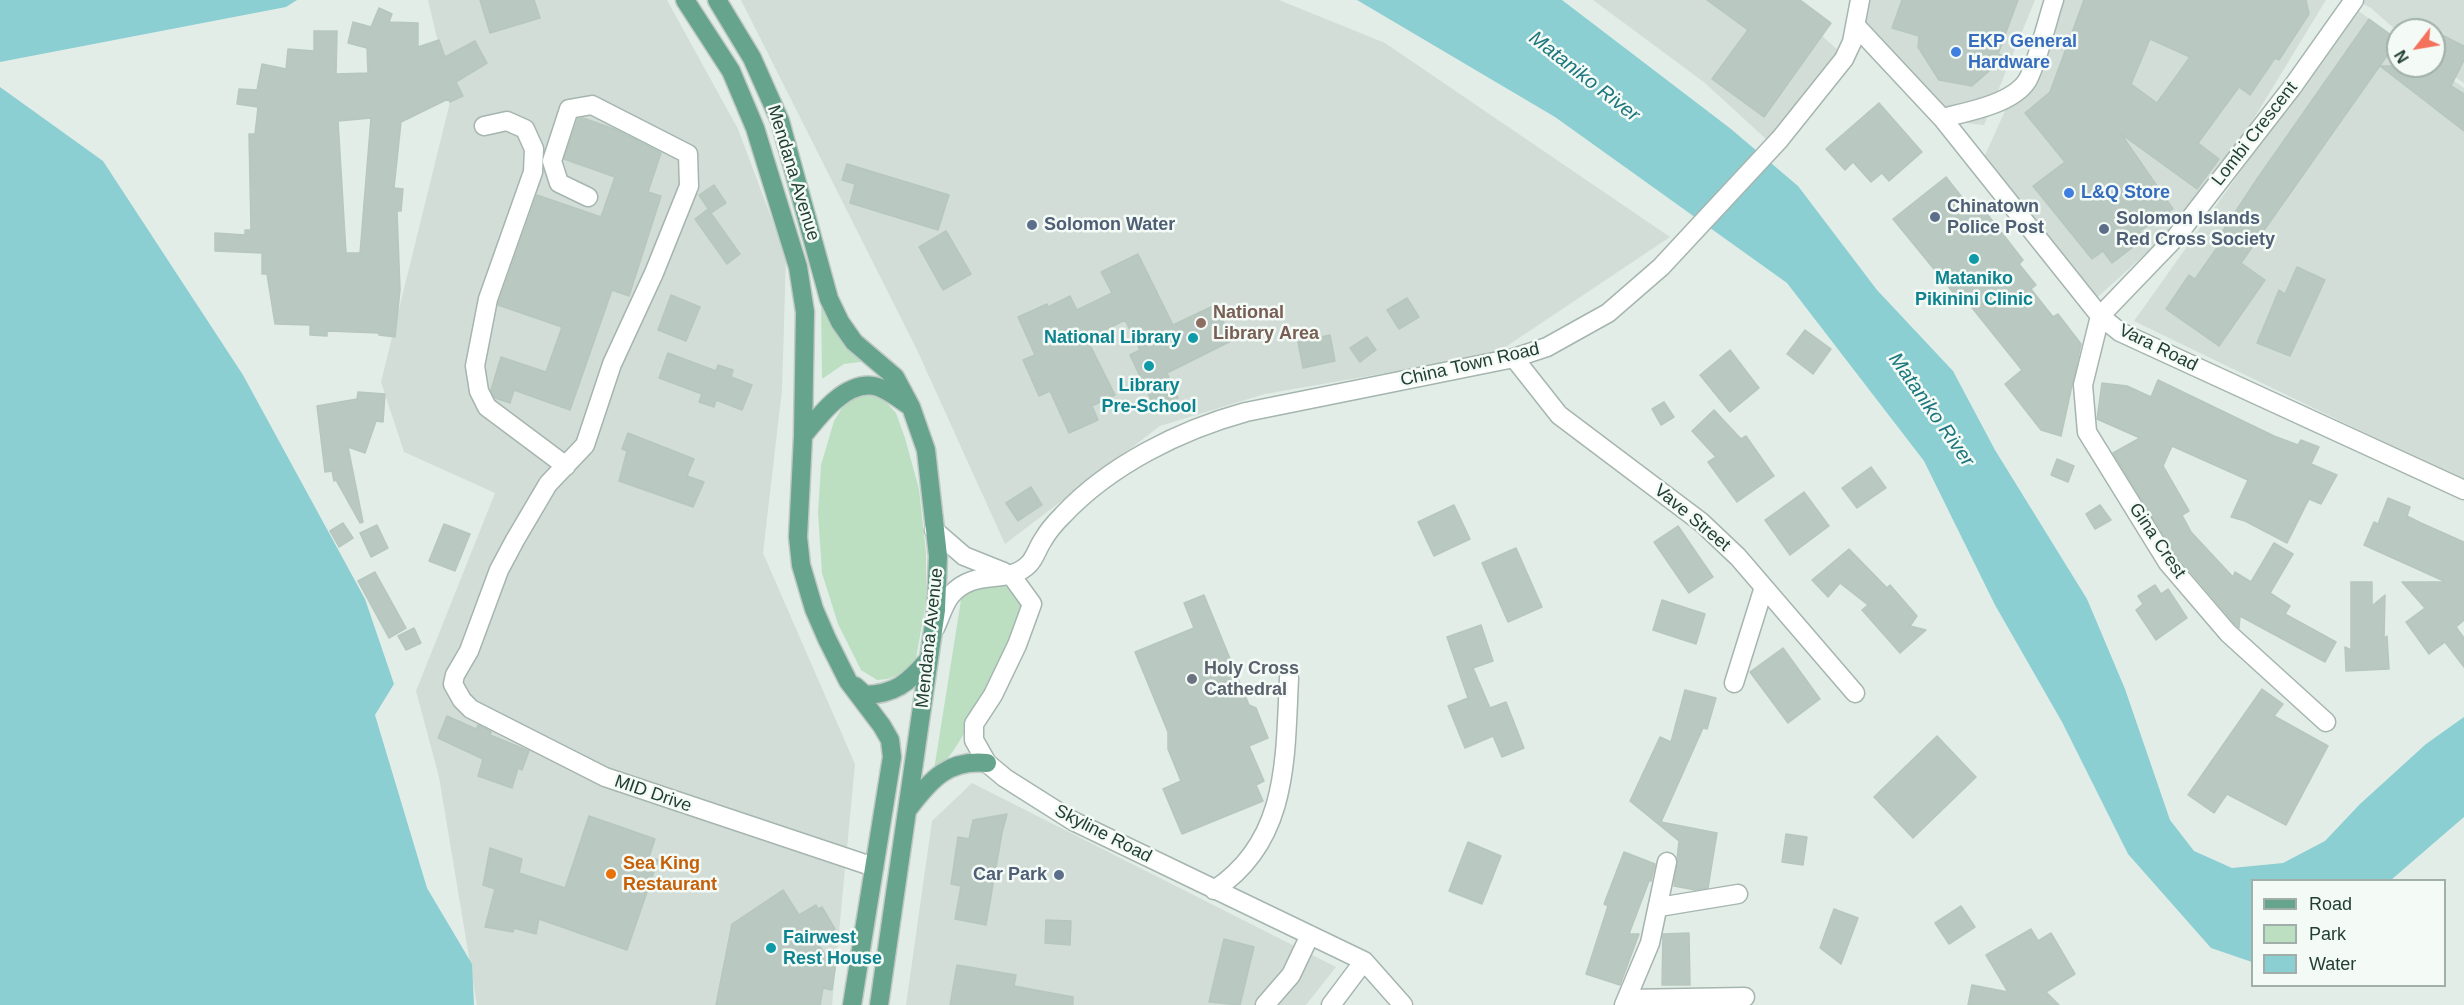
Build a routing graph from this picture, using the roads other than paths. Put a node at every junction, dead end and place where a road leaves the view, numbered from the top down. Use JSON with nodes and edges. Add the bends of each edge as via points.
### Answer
{"nodes":[{"id":1,"x":685,"y":0,"type":"edge"},
{"id":2,"x":717,"y":0,"type":"edge"},
{"id":3,"x":1843,"y":0,"type":"edge"},
{"id":4,"x":2054,"y":0,"type":"edge"},
{"id":5,"x":2354,"y":0,"type":"edge"},
{"id":6,"x":1858,"y":12,"type":"edge"},
{"id":7,"x":1942,"y":118,"type":"junction"},
{"id":8,"x":484,"y":126,"type":"dead end"},
{"id":9,"x":588,"y":197,"type":"dead end"},
{"id":10,"x":2100,"y":316,"type":"junction"},
{"id":11,"x":1514,"y":358,"type":"junction"},
{"id":12,"x":911,"y":407,"type":"junction"},
{"id":13,"x":803,"y":436,"type":"junction"},
{"id":14,"x":566,"y":465,"type":"junction"},
{"id":15,"x":2464,"y":490,"type":"edge"},
{"id":16,"x":934,"y":530,"type":"junction"},
{"id":17,"x":1011,"y":575,"type":"junction"},
{"id":18,"x":1764,"y":587,"type":"junction"},
{"id":19,"x":933,"y":631,"type":"junction"},
{"id":20,"x":927,"y":661,"type":"junction"},
{"id":21,"x":1289,"y":678,"type":"dead end"},
{"id":22,"x":848,"y":681,"type":"junction"},
{"id":23,"x":1734,"y":683,"type":"dead end"},
{"id":24,"x":1856,"y":693,"type":"dead end"},
{"id":25,"x":2326,"y":722,"type":"dead end"},
{"id":26,"x":987,"y":763,"type":"junction"},
{"id":27,"x":908,"y":809,"type":"junction"},
{"id":28,"x":1666,"y":862,"type":"dead end"},
{"id":29,"x":874,"y":867,"type":"junction"},
{"id":30,"x":1214,"y":890,"type":"junction"},
{"id":31,"x":1738,"y":894,"type":"dead end"},
{"id":32,"x":1659,"y":907,"type":"junction"},
{"id":33,"x":1310,"y":935,"type":"junction"},
{"id":34,"x":1364,"y":962,"type":"junction"},
{"id":35,"x":1745,"y":997,"type":"dead end"},
{"id":36,"x":1626,"y":1002,"type":"edge"},
{"id":37,"x":852,"y":1005,"type":"edge"},
{"id":38,"x":879,"y":1005,"type":"edge"},
{"id":39,"x":1265,"y":1005,"type":"edge"},
{"id":40,"x":1332,"y":1005,"type":"edge"},
{"id":41,"x":1402,"y":1005,"type":"edge"}],
"edges":[{"from":1,"to":13,"type":"main road","name":"Mendana Avenue","via":[[731,71],[755,128],[798,267],[805,312]]},
{"from":2,"to":12,"type":"main road","name":"Mendana Avenue","via":[[752,58],[780,121],[829,298],[840,322],[854,342],[895,377]]},
{"from":3,"to":6,"type":"street","name":"Vara Road"},
{"from":4,"to":7,"type":"street","via":[[2028,80],[2018,91],[1983,108]]},
{"from":5,"to":10,"type":"street","name":"Lombi Crescent","via":[[2176,237]]},
{"from":6,"to":7,"type":"street","name":"Vara Road"},
{"from":6,"to":11,"type":"street","name":"China Town Road","via":[[1844,59],[1780,138],[1661,267],[1608,313],[1547,347]]},
{"from":7,"to":10,"type":"street","name":"Vara Road"},
{"from":8,"to":14,"type":"street","via":[[507,122],[525,129],[534,149],[533,171],[488,299],[475,366],[479,391],[487,407]]},
{"from":9,"to":14,"type":"street","via":[[559,183],[552,161],[569,109],[592,105],[688,154],[689,186],[612,364],[585,445]]},
{"from":10,"to":15,"type":"street","name":"Vara Road","via":[[2120,332]]},
{"from":10,"to":25,"type":"street","name":"Gina Crest","via":[[2083,385],[2087,432],[2168,563],[2228,633]]},
{"from":11,"to":17,"type":"street","name":"China Town Road","via":[[1246,412],[1185,433],[1084,495],[1044,538],[1029,564]]},
{"from":11,"to":18,"type":"street","name":"Vave Street","via":[[1559,415],[1701,522]]},
{"from":12,"to":13,"type":"main road","via":[[876,386],[861,386],[844,394]]},
{"from":12,"to":16,"type":"main road","name":"Mendana Avenue","via":[[926,450]]},
{"from":13,"to":22,"type":"main road","name":"Mendana Avenue","via":[[798,537],[801,565],[814,609]]},
{"from":14,"to":29,"type":"street","name":"MID Drive","via":[[549,484],[499,570],[469,651],[455,675],[453,684],[462,700],[471,709],[603,777]]},
{"from":16,"to":17,"type":"street","via":[[964,556]]},
{"from":16,"to":19,"type":"main road","name":"Mendana Avenue","via":[[939,572]]},
{"from":17,"to":19,"type":"street","via":[[974,578],[950,596]]},
{"from":17,"to":26,"type":"street","name":"Skyline Road","via":[[1032,604],[993,696],[974,724],[974,740]]},
{"from":18,"to":23,"type":"street"},
{"from":18,"to":24,"type":"street","name":"Vave Street"},
{"from":19,"to":20,"type":"main road","name":"Mendana Avenue"},
{"from":20,"to":22,"type":"main road","via":[[896,691],[865,694]]},
{"from":20,"to":27,"type":"main road","name":"Mendana Avenue"},
{"from":21,"to":30,"type":"street","via":[[1284,774],[1267,833],[1251,859]]},
{"from":22,"to":29,"type":"main road","name":"Mendana Avenue","via":[[890,740],[892,757]]},
{"from":26,"to":27,"type":"main road","via":[[957,764],[941,771]]},
{"from":26,"to":30,"type":"street","name":"Skyline Road","via":[[1072,820]]},
{"from":27,"to":38,"type":"main road","name":"Mendana Avenue"},
{"from":28,"to":32,"type":"street"},
{"from":29,"to":37,"type":"main road","name":"Mendana Avenue"},
{"from":30,"to":33,"type":"street","name":"Skyline Road"},
{"from":31,"to":32,"type":"street"},
{"from":32,"to":36,"type":"street","via":[[1643,964]]},
{"from":33,"to":34,"type":"street","name":"Skyline Road"},
{"from":33,"to":39,"type":"street","via":[[1291,975]]},
{"from":34,"to":40,"type":"street"},
{"from":34,"to":41,"type":"street","name":"Skyline Road"},
{"from":35,"to":36,"type":"street"}]}
